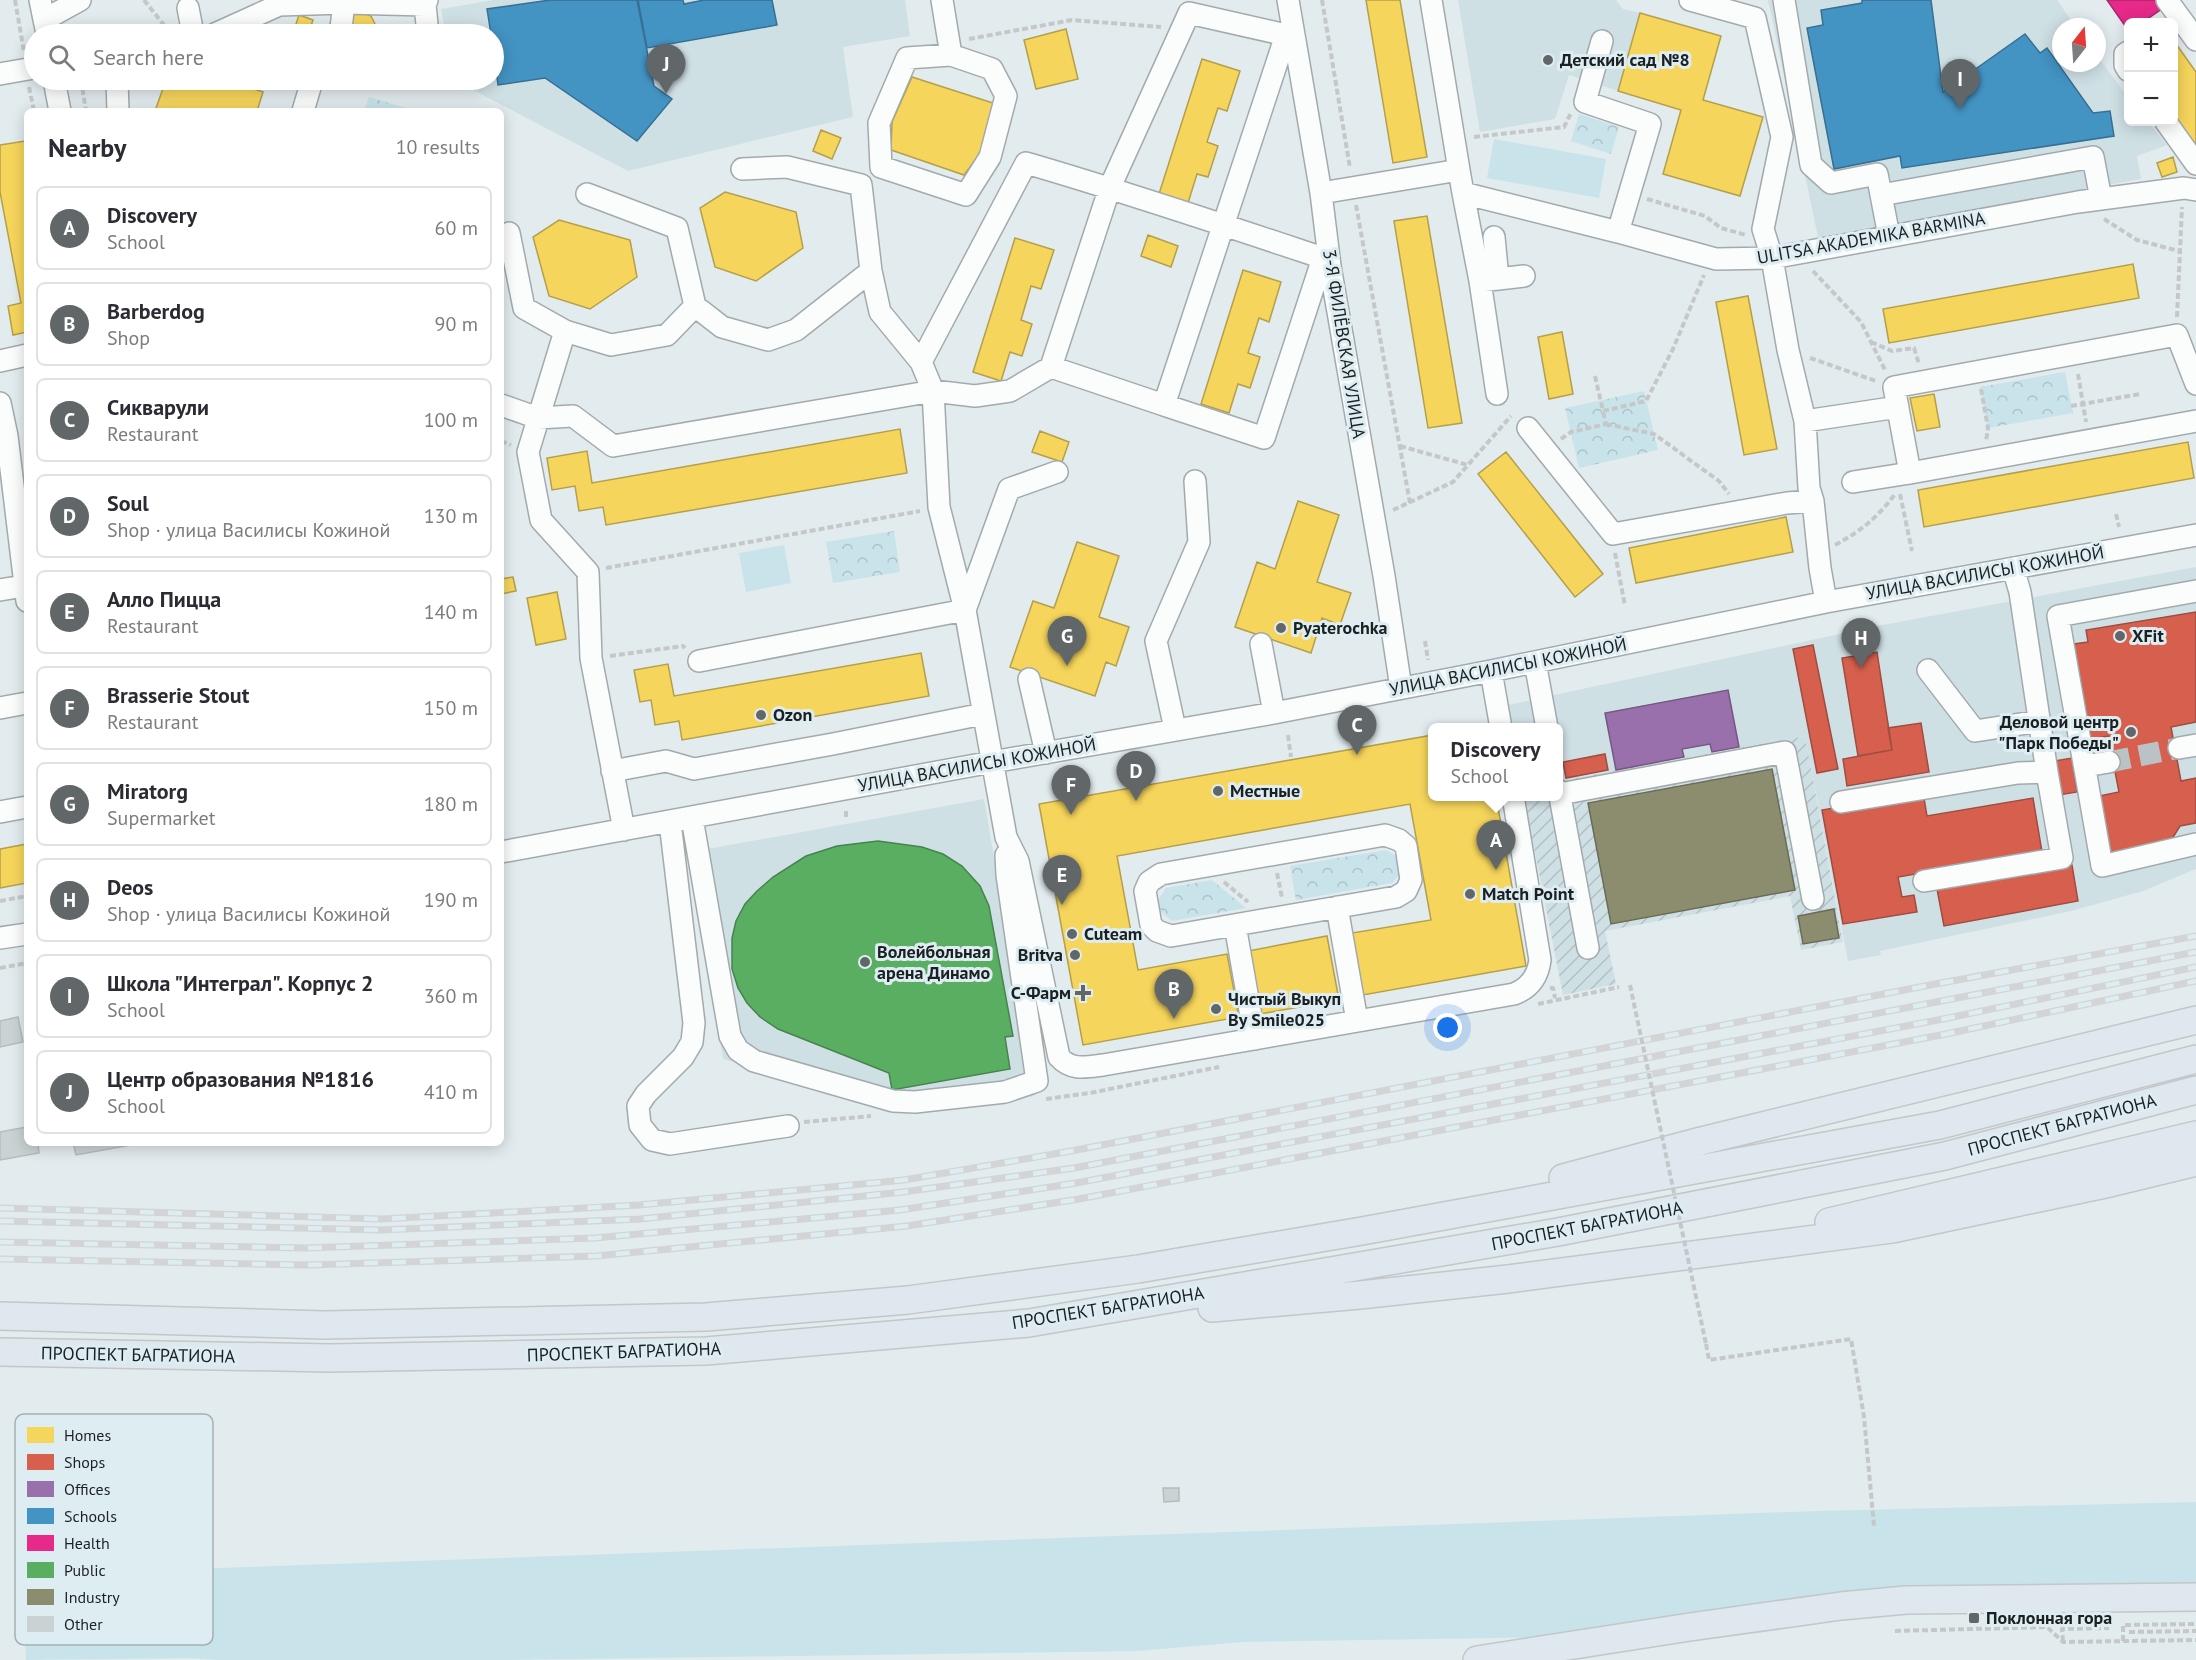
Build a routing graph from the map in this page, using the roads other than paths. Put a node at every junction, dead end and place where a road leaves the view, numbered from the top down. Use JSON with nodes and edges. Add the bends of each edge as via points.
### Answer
{"nodes":[{"id":1,"x":80,"y":0,"type":"edge"},
{"id":2,"x":942,"y":0,"type":"edge"},
{"id":3,"x":1288,"y":0,"type":"edge"},
{"id":4,"x":1431,"y":0,"type":"edge"},
{"id":5,"x":1690,"y":0,"type":"edge"},
{"id":6,"x":1784,"y":0,"type":"edge"},
{"id":7,"x":426,"y":2,"type":"edge"},
{"id":8,"x":344,"y":3,"type":"junction"},
{"id":9,"x":188,"y":9,"type":"dead end"},
{"id":10,"x":2172,"y":13,"type":"edge"},
{"id":11,"x":44,"y":18,"type":"edge"},
{"id":12,"x":190,"y":24,"type":"edge"},
{"id":13,"x":241,"y":24,"type":"edge"},
{"id":14,"x":341,"y":24,"type":"edge"},
{"id":15,"x":427,"y":24,"type":"edge"},
{"id":16,"x":1290,"y":32,"type":"junction"},
{"id":17,"x":2196,"y":40,"type":"edge"},
{"id":18,"x":1602,"y":41,"type":"dead end"},
{"id":19,"x":951,"y":49,"type":"junction"},
{"id":20,"x":24,"y":70,"type":"edge"},
{"id":21,"x":0,"y":74,"type":"edge"},
{"id":22,"x":56,"y":90,"type":"edge"},
{"id":23,"x":117,"y":90,"type":"edge"},
{"id":24,"x":309,"y":90,"type":"edge"},
{"id":25,"x":59,"y":108,"type":"edge"},
{"id":26,"x":118,"y":108,"type":"edge"},
{"id":27,"x":304,"y":108,"type":"edge"},
{"id":28,"x":2169,"y":126,"type":"edge"},
{"id":29,"x":2196,"y":164,"type":"edge"},
{"id":30,"x":742,"y":169,"type":"dead end"},
{"id":31,"x":1458,"y":170,"type":"junction"},
{"id":32,"x":1110,"y":187,"type":"junction"},
{"id":33,"x":2190,"y":189,"type":"edge"},
{"id":34,"x":1321,"y":193,"type":"junction"},
{"id":35,"x":1463,"y":193,"type":"junction"},
{"id":36,"x":587,"y":194,"type":"dead end"},
{"id":37,"x":1881,"y":195,"type":"junction"},
{"id":38,"x":2101,"y":199,"type":"junction"},
{"id":39,"x":1224,"y":224,"type":"junction"},
{"id":40,"x":1618,"y":232,"type":"junction"},
{"id":41,"x":509,"y":233,"type":"dead end"},
{"id":42,"x":1889,"y":236,"type":"junction"},
{"id":43,"x":1494,"y":237,"type":"dead end"},
{"id":44,"x":1769,"y":250,"type":"junction"},
{"id":45,"x":1326,"y":262,"type":"junction"},
{"id":46,"x":871,"y":270,"type":"junction"},
{"id":47,"x":1524,"y":276,"type":"dead end"},
{"id":48,"x":1489,"y":280,"type":"junction"},
{"id":49,"x":695,"y":306,"type":"junction"},
{"id":50,"x":565,"y":331,"type":"junction"},
{"id":51,"x":24,"y":356,"type":"edge"},
{"id":52,"x":0,"y":361,"type":"edge"},
{"id":53,"x":921,"y":362,"type":"junction"},
{"id":54,"x":1051,"y":368,"type":"junction"},
{"id":55,"x":2196,"y":384,"type":"edge"},
{"id":56,"x":933,"y":391,"type":"junction"},
{"id":57,"x":1497,"y":394,"type":"road end"},
{"id":58,"x":1896,"y":397,"type":"junction"},
{"id":59,"x":0,"y":403,"type":"edge"},
{"id":60,"x":1164,"y":405,"type":"junction"},
{"id":61,"x":504,"y":406,"type":"edge"},
{"id":62,"x":538,"y":418,"type":"junction"},
{"id":63,"x":1805,"y":421,"type":"junction"},
{"id":64,"x":2196,"y":421,"type":"edge"},
{"id":65,"x":1528,"y":428,"type":"dead end"},
{"id":66,"x":4,"y":437,"type":"edge"},
{"id":67,"x":1057,"y":472,"type":"dead end"},
{"id":68,"x":1910,"y":473,"type":"junction"},
{"id":69,"x":1195,"y":481,"type":"dead end"},
{"id":70,"x":1853,"y":482,"type":"dead end"},
{"id":71,"x":1813,"y":501,"type":"junction"},
{"id":72,"x":2196,"y":535,"type":"edge"},
{"id":73,"x":2013,"y":568,"type":"junction"},
{"id":74,"x":24,"y":579,"type":"edge"},
{"id":75,"x":0,"y":591,"type":"edge"},
{"id":76,"x":2196,"y":591,"type":"edge"},
{"id":77,"x":24,"y":593,"type":"edge"},
{"id":78,"x":1826,"y":602,"type":"junction"},
{"id":79,"x":966,"y":610,"type":"junction"},
{"id":80,"x":1261,"y":644,"type":"dead end"},
{"id":81,"x":699,"y":661,"type":"road end"},
{"id":82,"x":1535,"y":662,"type":"junction"},
{"id":83,"x":1928,"y":670,"type":"dead end"},
{"id":84,"x":1491,"y":671,"type":"junction"},
{"id":85,"x":1029,"y":679,"type":"dead end"},
{"id":86,"x":1401,"y":688,"type":"junction"},
{"id":87,"x":24,"y":704,"type":"edge"},
{"id":88,"x":0,"y":708,"type":"edge"},
{"id":89,"x":1274,"y":713,"type":"junction"},
{"id":90,"x":983,"y":714,"type":"junction"},
{"id":91,"x":2039,"y":721,"type":"junction"},
{"id":92,"x":1500,"y":723,"type":"edge"},
{"id":93,"x":1546,"y":723,"type":"edge"},
{"id":94,"x":1175,"y":729,"type":"junction"},
{"id":95,"x":1046,"y":753,"type":"junction"},
{"id":96,"x":992,"y":762,"type":"junction"},
{"id":97,"x":2109,"y":762,"type":"tunnel mouth"},
{"id":98,"x":2085,"y":766,"type":"junction"},
{"id":99,"x":612,"y":771,"type":"junction"},
{"id":100,"x":2047,"y":772,"type":"junction"},
{"id":101,"x":1563,"y":791,"type":"edge"},
{"id":102,"x":1514,"y":801,"type":"edge"},
{"id":103,"x":1561,"y":801,"type":"edge"},
{"id":104,"x":1841,"y":802,"type":"dead end"},
{"id":105,"x":24,"y":808,"type":"edge"},
{"id":106,"x":0,"y":812,"type":"edge"},
{"id":107,"x":692,"y":818,"type":"junction"},
{"id":108,"x":670,"y":822,"type":"junction"},
{"id":109,"x":624,"y":830,"type":"junction"},
{"id":110,"x":1006,"y":837,"type":"junction"},
{"id":111,"x":2196,"y":844,"type":"edge"},
{"id":112,"x":504,"y":851,"type":"edge"},
{"id":113,"x":1924,"y":881,"type":"dead end"},
{"id":114,"x":1812,"y":899,"type":"dead end"},
{"id":115,"x":1337,"y":907,"type":"junction"},
{"id":116,"x":1235,"y":925,"type":"junction"},
{"id":117,"x":24,"y":934,"type":"edge"},
{"id":118,"x":0,"y":938,"type":"edge"},
{"id":119,"x":1588,"y":948,"type":"dead end"},
{"id":120,"x":2196,"y":1020,"type":"edge"},
{"id":121,"x":1357,"y":1021,"type":"junction"},
{"id":122,"x":1255,"y":1039,"type":"junction"},
{"id":123,"x":2196,"y":1059,"type":"edge"},
{"id":124,"x":2196,"y":1090,"type":"edge"},
{"id":125,"x":788,"y":1126,"type":"dead end"},
{"id":126,"x":2196,"y":1135,"type":"edge"},
{"id":127,"x":2196,"y":1162,"type":"edge"},
{"id":128,"x":1362,"y":1231,"type":"junction"},
{"id":129,"x":1696,"y":1253,"type":"junction"},
{"id":130,"x":0,"y":1316,"type":"edge"},
{"id":131,"x":1029,"y":1323,"type":"junction"},
{"id":132,"x":0,"y":1352,"type":"edge"},
{"id":133,"x":2196,"y":1597,"type":"edge"},
{"id":134,"x":1477,"y":1660,"type":"edge"}],
"edges":[{"from":1,"to":11,"type":"street"},
{"from":2,"to":19,"type":"street"},
{"from":3,"to":16,"type":"street","name":"3-Я ФИЛЁВСКАЯ УЛИЦА"},
{"from":4,"to":31,"type":"street"},
{"from":5,"to":44,"type":"street","via":[[1755,18],[1782,137],[1764,219]]},
{"from":6,"to":37,"type":"street","via":[[1811,165],[1831,183],[1877,174]]},
{"from":7,"to":8,"type":"street"},
{"from":7,"to":15,"type":"street"},
{"from":8,"to":13,"type":"street","via":[[279,5]]},
{"from":8,"to":14,"type":"street"},
{"from":9,"to":12,"type":"street"},
{"from":10,"to":17,"type":"street"},
{"from":16,"to":32,"type":"street","via":[[1189,13]]},
{"from":16,"to":34,"type":"street","name":"3-Я ФИЛЁВСКАЯ УЛИЦА"},
{"from":16,"to":39,"type":"street"},
{"from":18,"to":40,"type":"street","via":[[1585,102],[1650,124]]},
{"from":19,"to":19,"type":"street","via":[[992,69],[1006,96],[990,156],[966,195],[881,167],[879,123],[907,58]]},
{"from":20,"to":21,"type":"street"},
{"from":22,"to":25,"type":"street"},
{"from":23,"to":26,"type":"street"},
{"from":24,"to":27,"type":"street"},
{"from":28,"to":29,"type":"street"},
{"from":30,"to":46,"type":"street","via":[[788,167],[861,185]]},
{"from":31,"to":34,"type":"street"},
{"from":31,"to":35,"type":"street"},
{"from":32,"to":39,"type":"street"},
{"from":32,"to":53,"type":"street","via":[[1026,163]]},
{"from":32,"to":54,"type":"street"},
{"from":33,"to":38,"type":"street","name":"ULITSA AKADEMIKA BARMINA"},
{"from":34,"to":45,"type":"street","name":"3-Я ФИЛЁВСКАЯ УЛИЦА"},
{"from":35,"to":40,"type":"street","name":"ULITSA AKADEMIKA BARMINA"},
{"from":35,"to":48,"type":"street"},
{"from":36,"to":49,"type":"street","via":[[677,228]]},
{"from":37,"to":38,"type":"street","via":[[2093,157]]},
{"from":37,"to":42,"type":"street"},
{"from":38,"to":42,"type":"street","name":"ULITSA AKADEMIKA BARMINA"},
{"from":39,"to":45,"type":"street"},
{"from":39,"to":60,"type":"street"},
{"from":40,"to":44,"type":"street","name":"ULITSA AKADEMIKA BARMINA","via":[[1716,259]]},
{"from":41,"to":50,"type":"street","via":[[524,308]]},
{"from":42,"to":44,"type":"street","name":"ULITSA AKADEMIKA BARMINA"},
{"from":43,"to":48,"type":"street"},
{"from":44,"to":63,"type":"street"},
{"from":45,"to":60,"type":"street","via":[[1264,438]]},
{"from":45,"to":86,"type":"street","name":"3-Я ФИЛЁВСКАЯ УЛИЦА"},
{"from":46,"to":49,"type":"street","via":[[796,330],[768,340],[722,327]]},
{"from":46,"to":53,"type":"street","via":[[880,312]]},
{"from":47,"to":48,"type":"street"},
{"from":48,"to":57,"type":"street"},
{"from":49,"to":50,"type":"street","via":[[667,335],[611,345]]},
{"from":50,"to":62,"type":"street"},
{"from":51,"to":52,"type":"street"},
{"from":53,"to":56,"type":"street"},
{"from":54,"to":56,"type":"street","via":[[1010,391],[975,396]]},
{"from":54,"to":60,"type":"street"},
{"from":55,"to":58,"type":"street","via":[[2177,335],[1924,381]]},
{"from":56,"to":62,"type":"street","via":[[613,446],[573,416]]},
{"from":56,"to":79,"type":"street","via":[[939,507]]},
{"from":58,"to":63,"type":"street"},
{"from":58,"to":68,"type":"street"},
{"from":59,"to":66,"type":"street"},
{"from":61,"to":62,"type":"street"},
{"from":62,"to":99,"type":"street","via":[[528,452],[541,520],[588,572],[591,658]]},
{"from":63,"to":71,"type":"street"},
{"from":64,"to":68,"type":"street"},
{"from":65,"to":71,"type":"street","via":[[1613,534]]},
{"from":66,"to":74,"type":"street"},
{"from":67,"to":79,"type":"street","via":[[1009,489]]},
{"from":68,"to":70,"type":"street"},
{"from":69,"to":94,"type":"street","via":[[1199,542],[1156,641]]},
{"from":71,"to":78,"type":"street"},
{"from":72,"to":73,"type":"street","name":"УЛИЦА ВАСИЛИСЫ КОЖИНОЙ"},
{"from":73,"to":78,"type":"street","name":"УЛИЦА ВАСИЛИСЫ КОЖИНОЙ"},
{"from":73,"to":91,"type":"street"},
{"from":75,"to":77,"type":"street"},
{"from":76,"to":98,"type":"street","via":[[2058,616]]},
{"from":78,"to":82,"type":"street","name":"УЛИЦА ВАСИЛИСЫ КОЖИНОЙ"},
{"from":79,"to":81,"type":"street"},
{"from":79,"to":90,"type":"street"},
{"from":80,"to":89,"type":"street"},
{"from":82,"to":84,"type":"street","name":"УЛИЦА ВАСИЛИСЫ КОЖИНОЙ"},
{"from":82,"to":93,"type":"street"},
{"from":83,"to":91,"type":"street","via":[[1975,731]]},
{"from":84,"to":86,"type":"street","name":"УЛИЦА ВАСИЛИСЫ КОЖИНОЙ"},
{"from":84,"to":92,"type":"street"},
{"from":85,"to":95,"type":"street"},
{"from":86,"to":89,"type":"street","name":"УЛИЦА ВАСИЛИСЫ КОЖИНОЙ"},
{"from":87,"to":88,"type":"street"},
{"from":89,"to":94,"type":"street","name":"УЛИЦА ВАСИЛИСЫ КОЖИНОЙ"},
{"from":90,"to":96,"type":"street"},
{"from":90,"to":99,"type":"street","via":[[694,769],[666,761]]},
{"from":91,"to":100,"type":"street"},
{"from":94,"to":95,"type":"street","name":"УЛИЦА ВАСИЛИСЫ КОЖИНОЙ"},
{"from":95,"to":96,"type":"street","name":"УЛИЦА ВАСИЛИСЫ КОЖИНОЙ"},
{"from":96,"to":107,"type":"street","name":"УЛИЦА ВАСИЛИСЫ КОЖИНОЙ"},
{"from":96,"to":110,"type":"street"},
{"from":97,"to":98,"type":"street"},
{"from":98,"to":111,"type":"street","via":[[2103,866]]},
{"from":99,"to":109,"type":"street"},
{"from":100,"to":104,"type":"street","via":[[2018,773]]},
{"from":100,"to":113,"type":"street","via":[[2062,858]]},
{"from":101,"to":114,"type":"street","via":[[1785,752]]},
{"from":102,"to":121,"type":"street","via":[[1540,953],[1533,981],[1514,994]]},
{"from":103,"to":119,"type":"street"},
{"from":105,"to":106,"type":"street"},
{"from":107,"to":108,"type":"street","name":"УЛИЦА ВАСИЛИСЫ КОЖИНОЙ"},
{"from":107,"to":110,"type":"street","via":[[730,1036],[738,1050],[754,1061],[900,1102],[1005,1092],[1037,1081],[1007,875]]},
{"from":108,"to":109,"type":"street","name":"УЛИЦА ВАСИЛИСЫ КОЖИНОЙ"},
{"from":108,"to":125,"type":"street","via":[[694,1023],[692,1042],[683,1058],[638,1106],[640,1125],[652,1140],[670,1144]]},
{"from":109,"to":112,"type":"street","name":"УЛИЦА ВАСИЛИСЫ КОЖИНОЙ"},
{"from":110,"to":122,"type":"street","via":[[1018,861],[1059,1057],[1065,1065],[1080,1068]]},
{"from":115,"to":116,"type":"street"},
{"from":115,"to":116,"type":"street","via":[[1396,897],[1406,891],[1412,880],[1406,846],[1385,836],[1161,874],[1149,882],[1145,891],[1151,925],[1171,936]]},
{"from":115,"to":121,"type":"street"},
{"from":116,"to":122,"type":"street"},
{"from":117,"to":118,"type":"street"},
{"from":120,"to":128,"type":"main road","via":[[1701,1142]]},
{"from":121,"to":122,"type":"street"},
{"from":123,"to":128,"type":"main road","name":"ПРОСПЕКТ БАГРАТИОНА","via":[[1940,1125]]},
{"from":124,"to":131,"type":"main road","name":"ПРОСПЕКТ БАГРАТИОНА","via":[[1945,1156],[1558,1232]]},
{"from":126,"to":129,"type":"main road"},
{"from":127,"to":129,"type":"main road","via":[[1892,1229]]},
{"from":128,"to":130,"type":"main road","name":"ПРОСПЕКТ БАГРАТИОНА","via":[[1138,1269],[908,1300],[706,1317],[325,1325]]},
{"from":129,"to":131,"type":"main road","via":[[1360,1295]]},
{"from":131,"to":132,"type":"main road","name":"ПРОСПЕКТ БАГРАТИОНА","via":[[706,1351],[330,1358]]},
{"from":133,"to":134,"type":"main road","via":[[1917,1600],[1840,1606]]}]}
